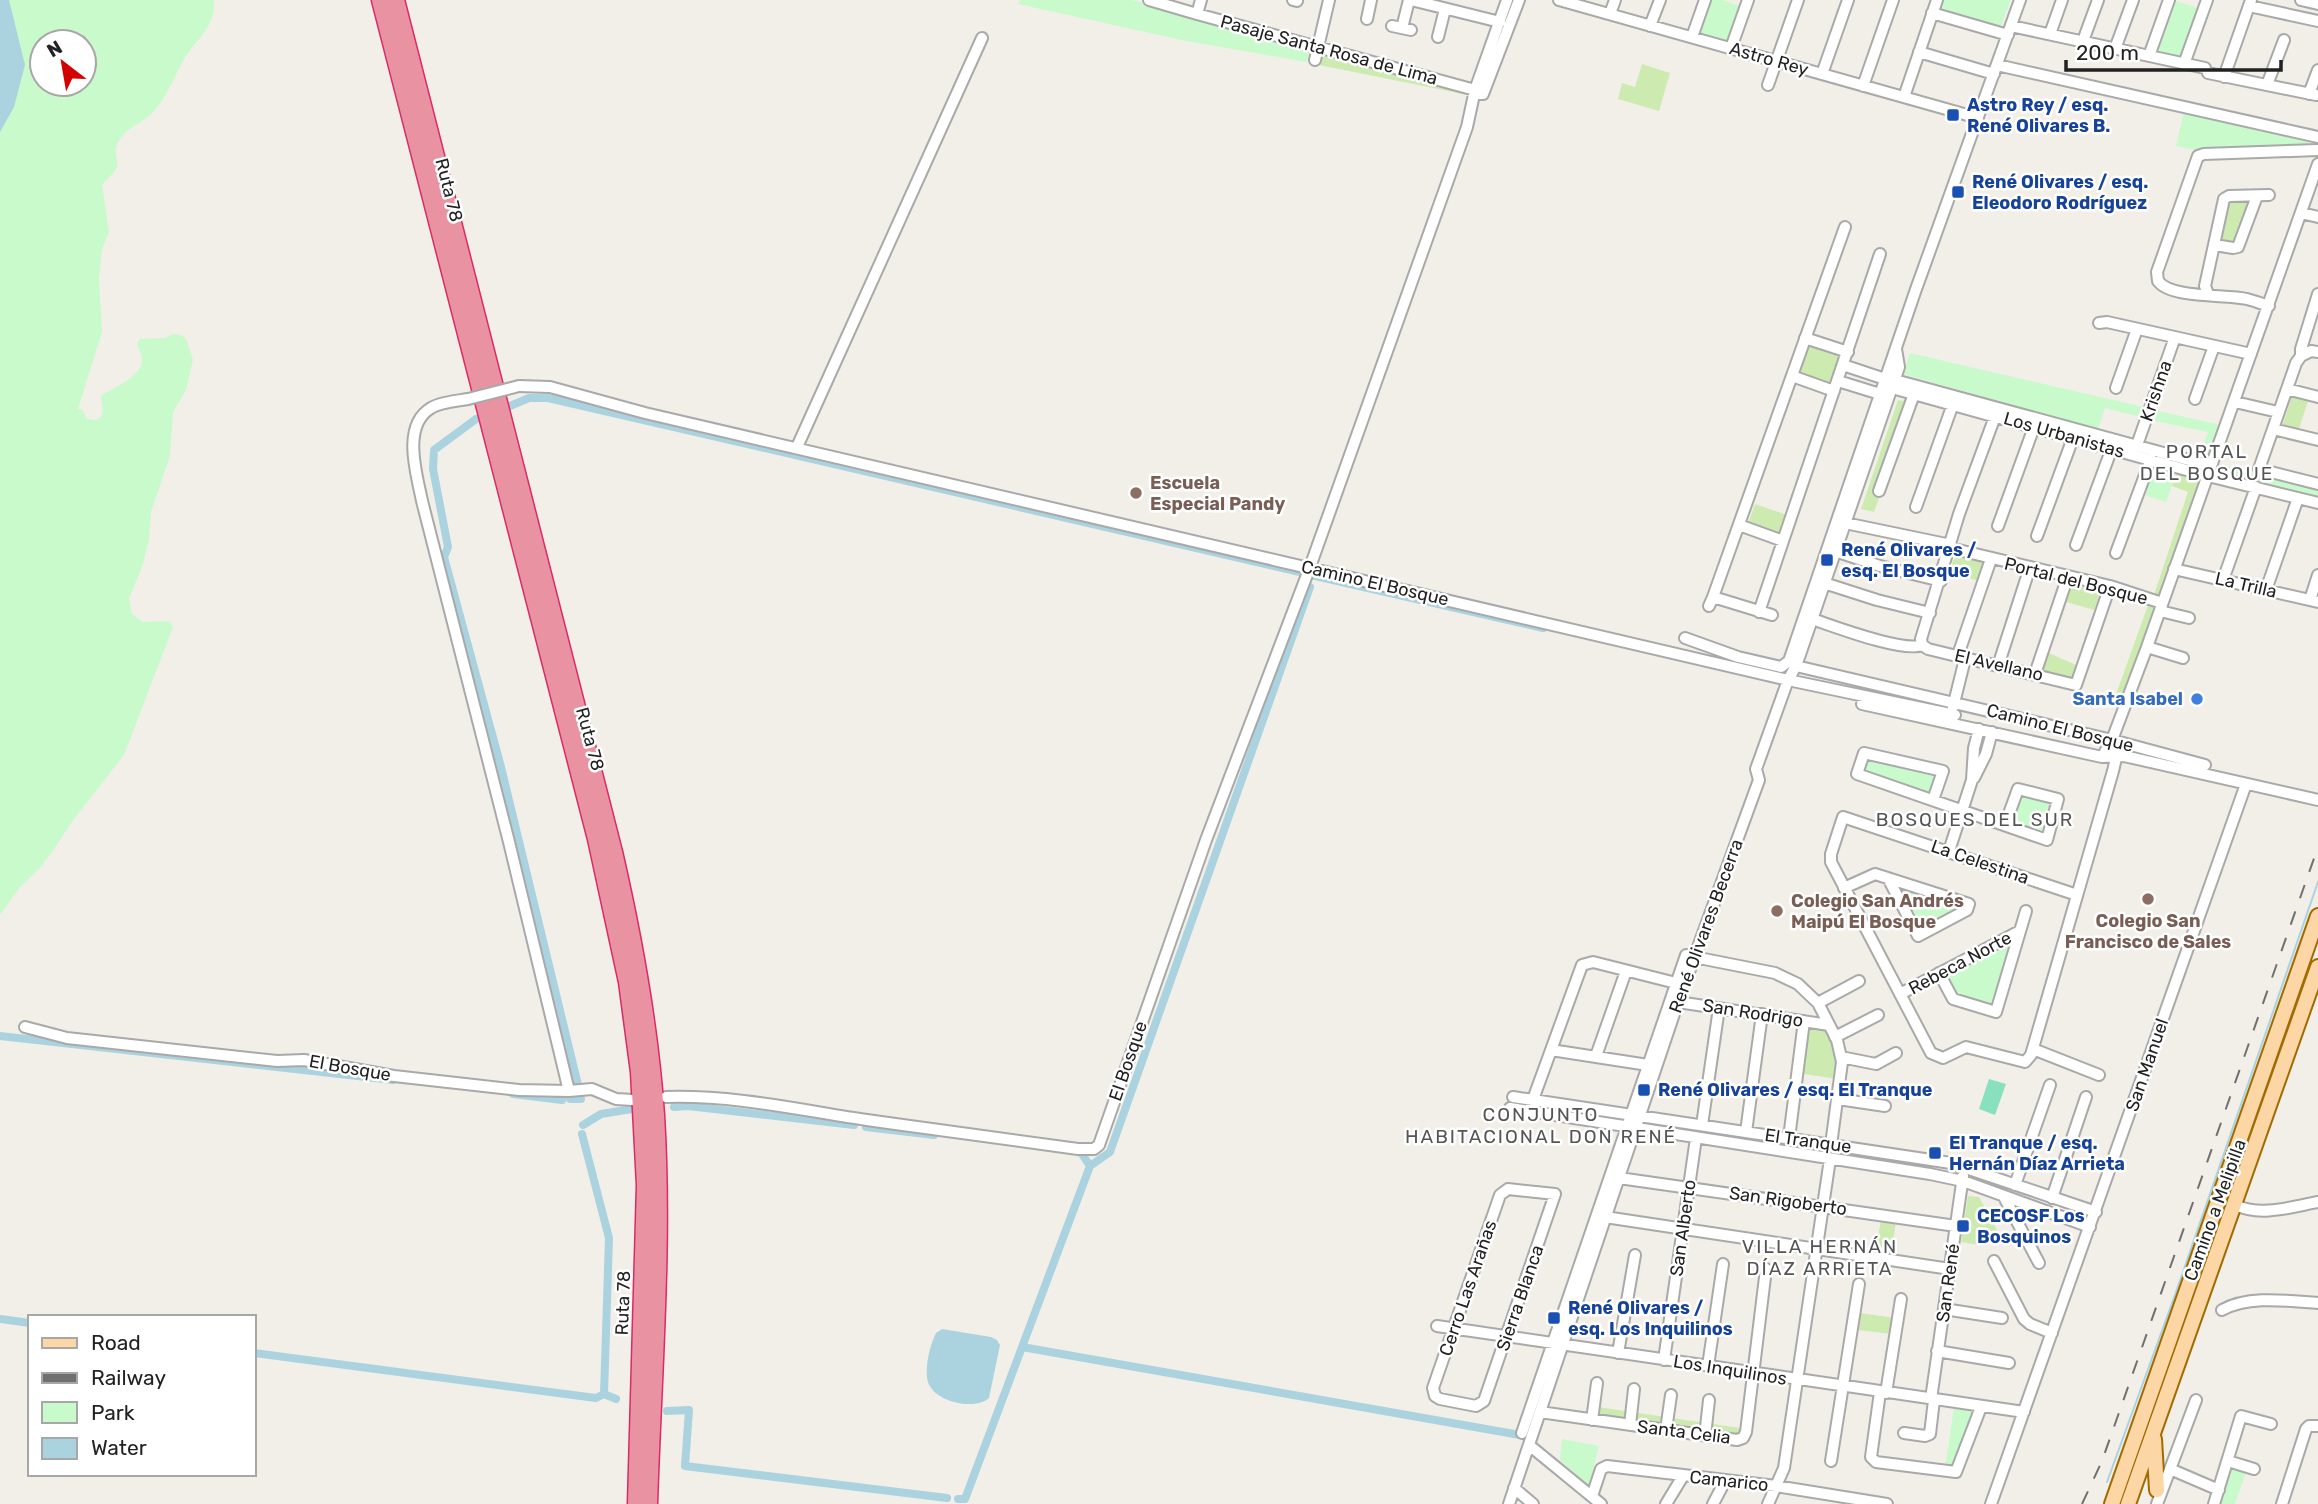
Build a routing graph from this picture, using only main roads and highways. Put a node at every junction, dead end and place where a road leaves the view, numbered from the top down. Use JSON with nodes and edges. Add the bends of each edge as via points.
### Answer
{"nodes":[{"id":1,"x":380,"y":0,"type":"edge"},
{"id":2,"x":396,"y":0,"type":"edge"},
{"id":3,"x":2318,"y":916,"type":"edge"},
{"id":4,"x":2318,"y":967,"type":"edge"},
{"id":5,"x":2220,"y":1198,"type":"junction"},
{"id":6,"x":2235,"y":1205,"type":"junction"},
{"id":7,"x":2211,"y":1219,"type":"junction"},
{"id":8,"x":2228,"y":1224,"type":"junction"},
{"id":9,"x":2154,"y":1431,"type":"junction"},
{"id":10,"x":2155,"y":1462,"type":"junction"},
{"id":11,"x":2170,"y":1469,"type":"road end"},
{"id":12,"x":2156,"y":1499,"type":"edge"},
{"id":13,"x":635,"y":1504,"type":"edge"},
{"id":14,"x":649,"y":1504,"type":"edge"},
{"id":15,"x":2112,"y":1504,"type":"edge"},
{"id":16,"x":2128,"y":1504,"type":"edge"}],
"edges":[{"from":1,"to":13,"type":"highway","name":"Ruta 78","via":[[596,839],[627,982],[645,1161]]},
{"from":2,"to":14,"type":"highway","name":"Ruta 78","via":[[611,839],[640,974],[654,1084],[658,1173]]},
{"from":3,"to":5,"type":"main road","name":"Camino a Melipilla"},
{"from":4,"to":6,"type":"main road","name":"Camino a Melipilla"},
{"from":5,"to":6,"type":"main road"},
{"from":5,"to":7,"type":"main road","name":"Camino a Melipilla"},
{"from":6,"to":8,"type":"main road","name":"Camino a Melipilla"},
{"from":7,"to":8,"type":"main road"},
{"from":7,"to":15,"type":"main road","name":"Camino a Melipilla"},
{"from":8,"to":9,"type":"main road","name":"Camino a Melipilla"},
{"from":9,"to":10,"type":"main road"},
{"from":9,"to":16,"type":"main road","name":"Camino a Melipilla"},
{"from":10,"to":11,"type":"main road"},
{"from":10,"to":12,"type":"main road"}]}
